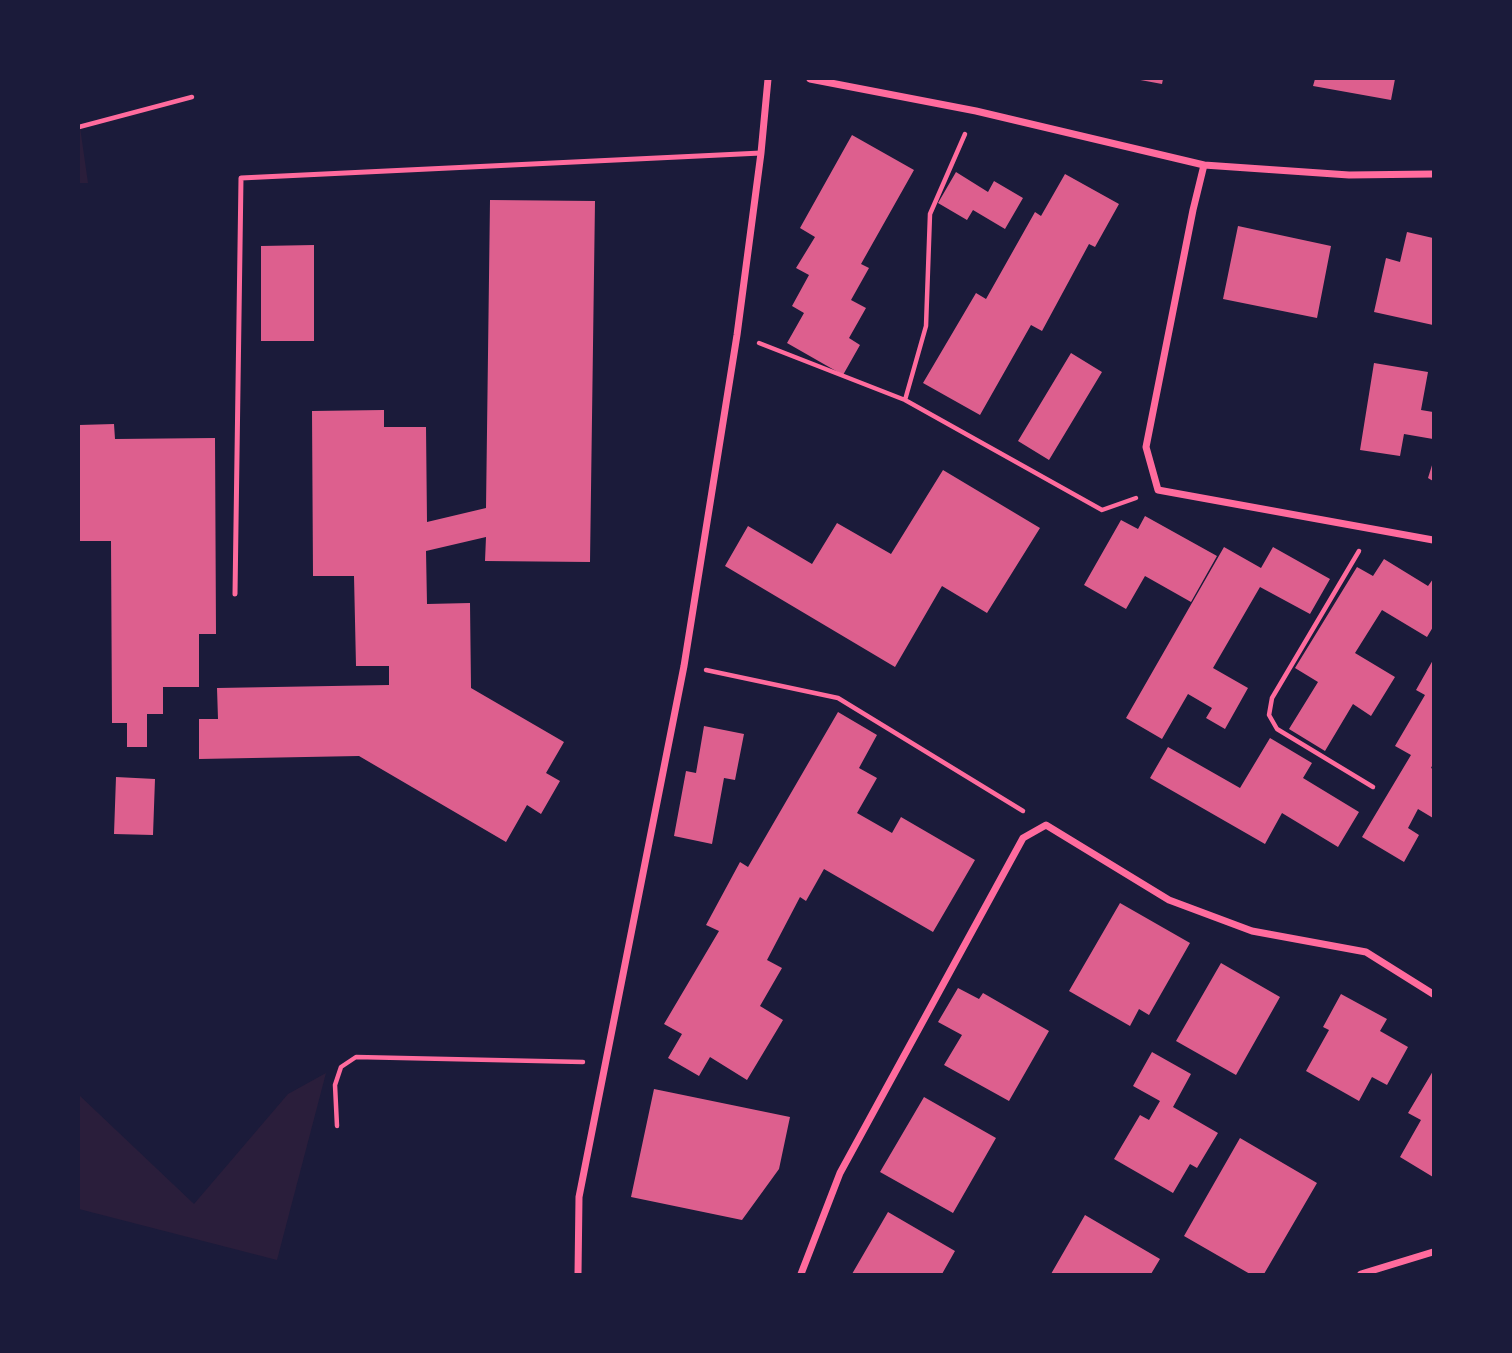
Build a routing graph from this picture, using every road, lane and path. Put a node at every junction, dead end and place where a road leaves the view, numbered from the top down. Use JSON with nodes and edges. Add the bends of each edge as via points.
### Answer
{"nodes":[{"id":1,"x":768,"y":79,"type":"edge"},
{"id":2,"x":810,"y":79,"type":"edge"},
{"id":3,"x":192,"y":97,"type":"dead end"},
{"id":4,"x":976,"y":111,"type":"junction"},
{"id":5,"x":79,"y":127,"type":"edge"},
{"id":6,"x":761,"y":153,"type":"junction"},
{"id":7,"x":1204,"y":165,"type":"junction"},
{"id":8,"x":1433,"y":174,"type":"edge"},
{"id":9,"x":737,"y":335,"type":"junction"},
{"id":10,"x":905,"y":400,"type":"junction"},
{"id":11,"x":1158,"y":490,"type":"junction"},
{"id":12,"x":1371,"y":529,"type":"junction"},
{"id":13,"x":1433,"y":540,"type":"edge"},
{"id":14,"x":235,"y":594,"type":"dead end"},
{"id":15,"x":684,"y":666,"type":"junction"},
{"id":16,"x":1373,"y":787,"type":"dead end"},
{"id":17,"x":1046,"y":825,"type":"junction"},
{"id":18,"x":1433,"y":994,"type":"edge"},
{"id":19,"x":605,"y":1062,"type":"junction"},
{"id":20,"x":337,"y":1126,"type":"dead end"},
{"id":21,"x":1433,"y":1252,"type":"edge"},
{"id":22,"x":578,"y":1274,"type":"edge"},
{"id":23,"x":801,"y":1274,"type":"edge"},
{"id":24,"x":1361,"y":1274,"type":"edge"}],
"edges":[{"from":1,"to":6,"type":"street"},
{"from":2,"to":4,"type":"street"},
{"from":3,"to":5,"type":"path"},
{"from":4,"to":7,"type":"street"},
{"from":4,"to":10,"type":"path","via":[[930,214],[926,326]]},
{"from":6,"to":9,"type":"street"},
{"from":6,"to":14,"type":"lane","via":[[240,178]]},
{"from":7,"to":8,"type":"street","via":[[1349,175]]},
{"from":7,"to":11,"type":"street","via":[[1146,447]]},
{"from":9,"to":10,"type":"path"},
{"from":9,"to":15,"type":"street"},
{"from":10,"to":11,"type":"path","via":[[1102,510]]},
{"from":11,"to":12,"type":"street"},
{"from":12,"to":13,"type":"street"},
{"from":12,"to":16,"type":"path","via":[[1272,698],[1269,716],[1277,729]]},
{"from":15,"to":17,"type":"path","via":[[838,698]]},
{"from":15,"to":19,"type":"street"},
{"from":17,"to":18,"type":"street","via":[[1169,900],[1252,931],[1366,952]]},
{"from":17,"to":23,"type":"street","via":[[1023,838],[846,1161]]},
{"from":19,"to":20,"type":"path","via":[[356,1057],[341,1067],[335,1085]]},
{"from":19,"to":22,"type":"street","via":[[579,1196]]},
{"from":21,"to":24,"type":"street"}]}
